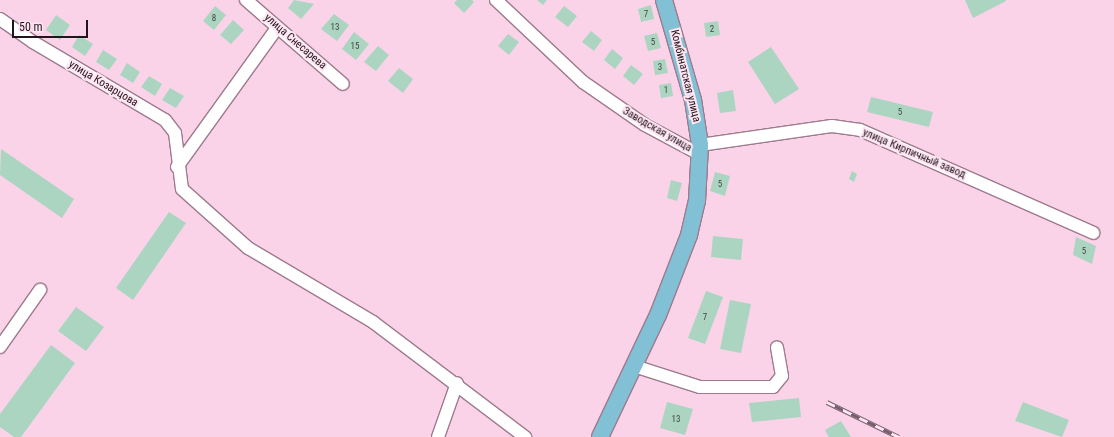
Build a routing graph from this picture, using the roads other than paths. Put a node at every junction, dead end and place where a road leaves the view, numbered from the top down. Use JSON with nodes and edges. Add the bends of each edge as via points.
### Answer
{"nodes":[{"id":1,"x":246,"y":0,"type":"edge"},
{"id":2,"x":496,"y":0,"type":"edge"},
{"id":3,"x":664,"y":0,"type":"edge"},
{"id":4,"x":0,"y":19,"type":"edge"},
{"id":5,"x":277,"y":28,"type":"junction"},
{"id":6,"x":343,"y":84,"type":"dead end"},
{"id":7,"x":700,"y":149,"type":"junction"},
{"id":8,"x":177,"y":166,"type":"junction"},
{"id":9,"x":1093,"y":233,"type":"dead end"},
{"id":10,"x":40,"y":290,"type":"dead end"},
{"id":11,"x":777,"y":347,"type":"dead end"},
{"id":12,"x":0,"y":348,"type":"edge"},
{"id":13,"x":634,"y":366,"type":"junction"},
{"id":14,"x":457,"y":383,"type":"junction"},
{"id":15,"x":438,"y":437,"type":"edge"},
{"id":16,"x":525,"y":437,"type":"edge"},
{"id":17,"x":600,"y":437,"type":"edge"}],
"edges":[{"from":1,"to":5,"type":"street","name":"улица Снесарева"},
{"from":2,"to":7,"type":"street","name":"Заводская улица","via":[[583,82],[645,125]]},
{"from":3,"to":7,"type":"main road","name":"Комбинатская улица","via":[[693,100]]},
{"from":4,"to":8,"type":"street","name":"улица Козарцова","via":[[33,42],[165,120],[175,133]]},
{"from":5,"to":6,"type":"street","name":"улица Снесарева"},
{"from":5,"to":8,"type":"street"},
{"from":7,"to":9,"type":"street","name":"улица Кирпичный завод","via":[[832,126],[860,130]]},
{"from":7,"to":13,"type":"main road","name":"Заводская улица","via":[[697,201],[689,235]]},
{"from":8,"to":14,"type":"street","name":"улица Козарцова","via":[[182,189],[248,248],[373,322]]},
{"from":10,"to":12,"type":"street"},
{"from":11,"to":13,"type":"street","via":[[782,376],[773,387],[700,387]]},
{"from":13,"to":17,"type":"main road","name":"Заводская улица"},
{"from":14,"to":15,"type":"street"},
{"from":14,"to":16,"type":"street","name":"улица Козарцова"}]}
